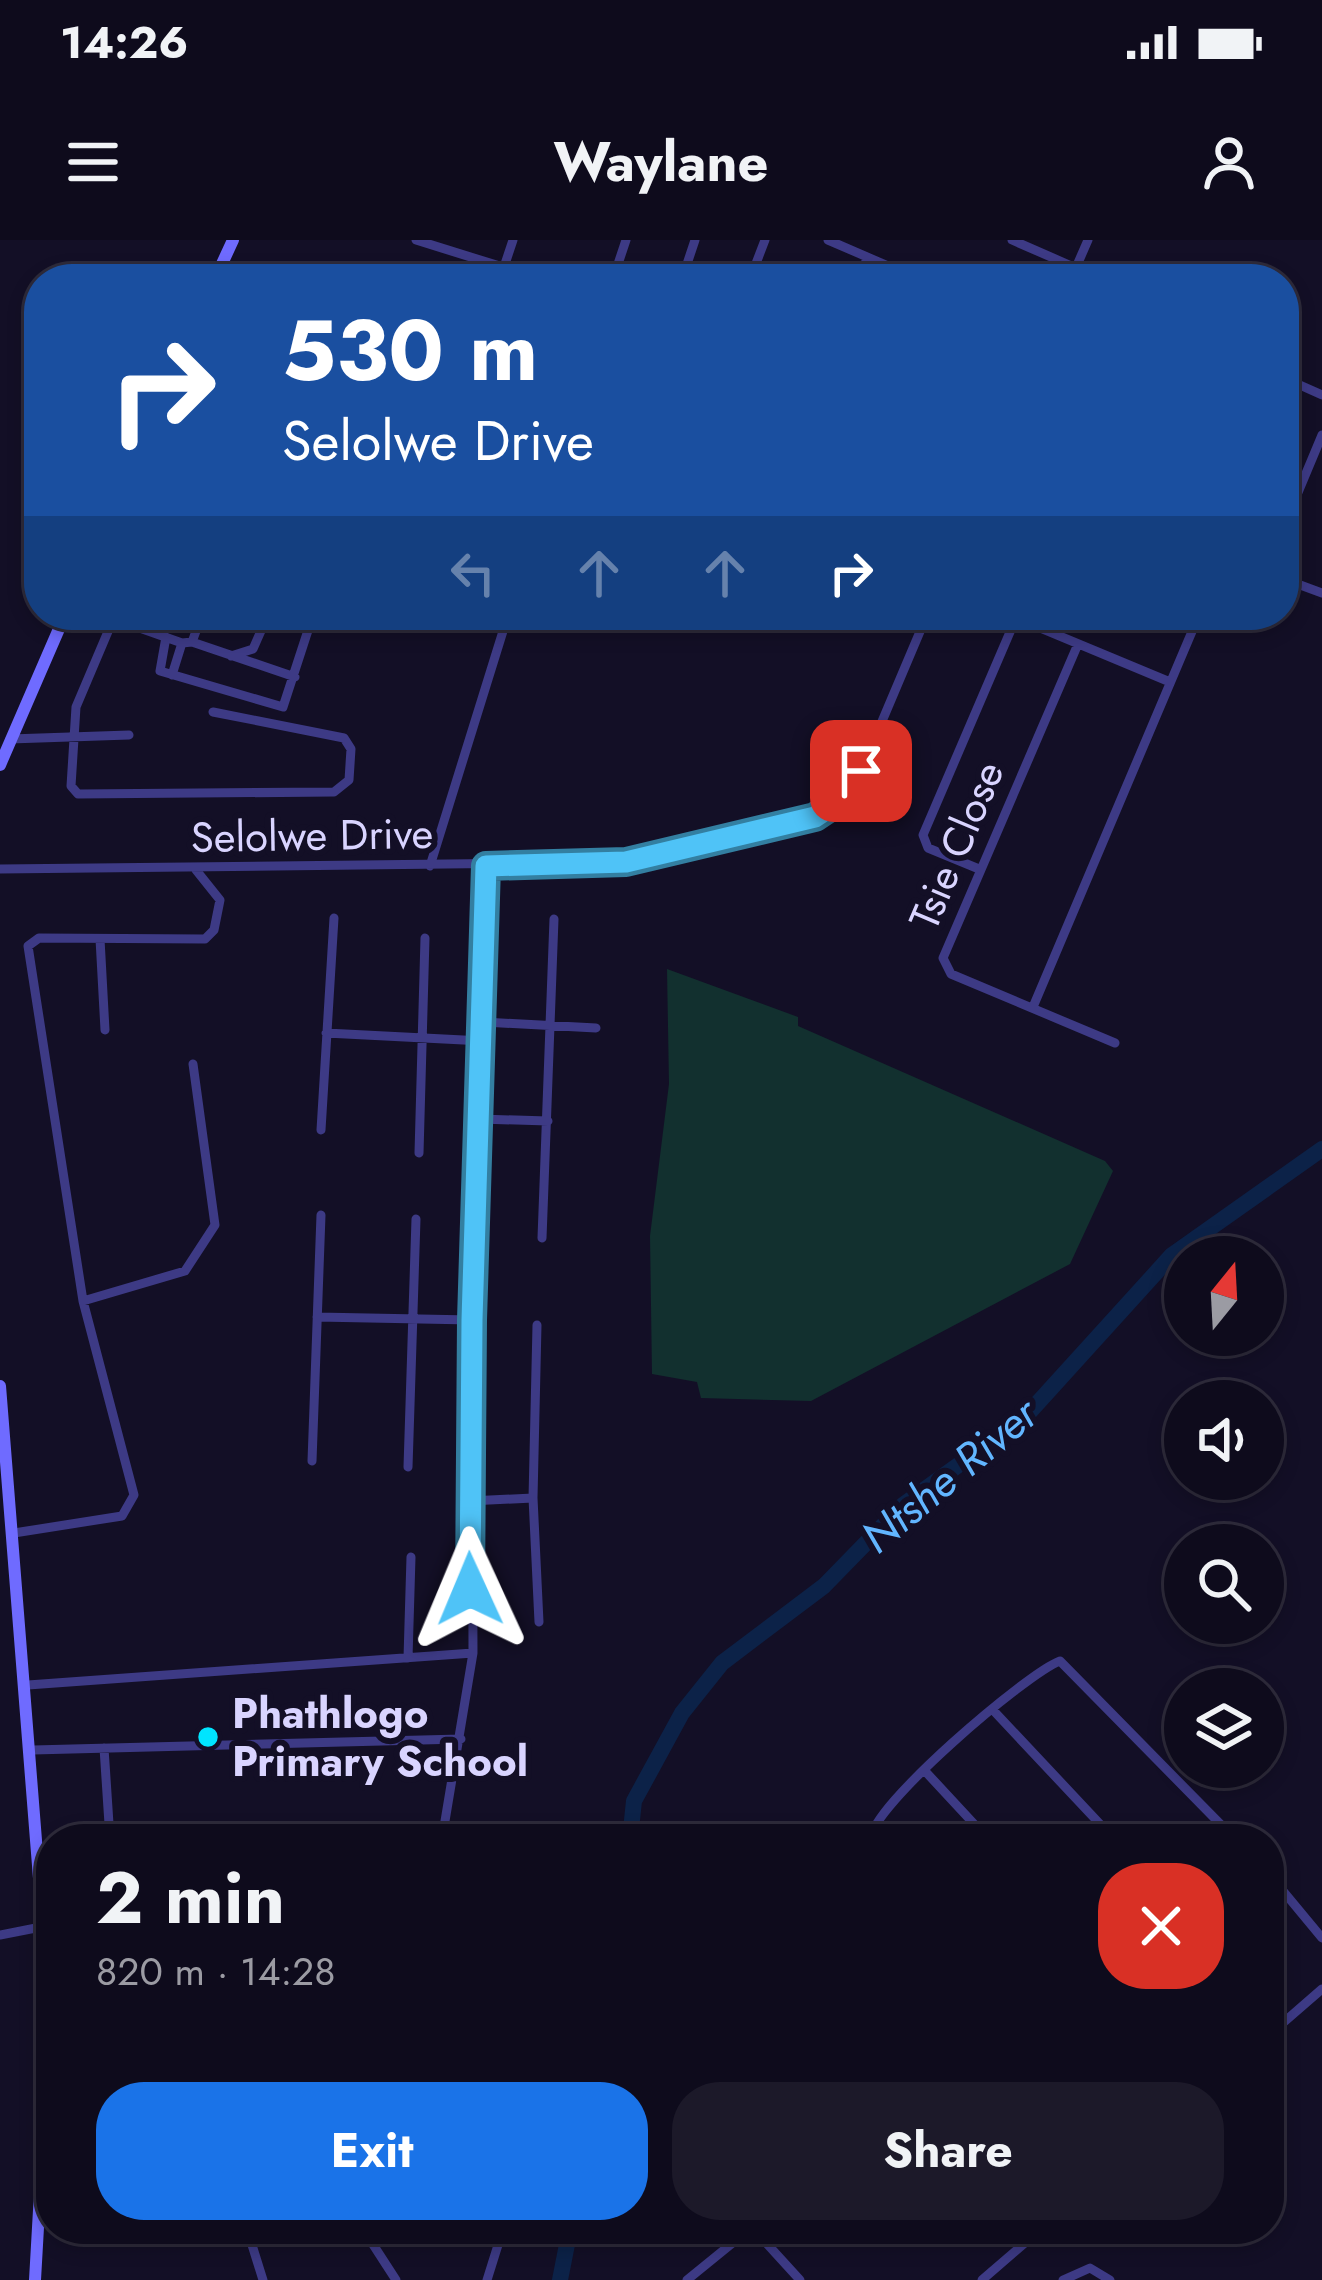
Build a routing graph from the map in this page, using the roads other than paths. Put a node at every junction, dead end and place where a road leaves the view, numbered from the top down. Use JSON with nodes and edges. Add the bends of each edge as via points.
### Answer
{"nodes":[{"id":1,"x":416,"y":240,"type":"edge"},
{"id":2,"x":828,"y":240,"type":"edge"},
{"id":3,"x":1012,"y":240,"type":"edge"},
{"id":4,"x":867,"y":257,"type":"junction"},
{"id":5,"x":494,"y":264,"type":"edge"},
{"id":6,"x":865,"y":264,"type":"edge"},
{"id":7,"x":883,"y":264,"type":"edge"},
{"id":8,"x":1056,"y":264,"type":"edge"},
{"id":9,"x":1322,"y":435,"type":"edge"},
{"id":10,"x":1299,"y":490,"type":"edge"},
{"id":11,"x":58,"y":630,"type":"edge"},
{"id":12,"x":109,"y":630,"type":"edge"},
{"id":13,"x":153,"y":630,"type":"edge"},
{"id":14,"x":192,"y":630,"type":"edge"},
{"id":15,"x":261,"y":630,"type":"edge"},
{"id":16,"x":309,"y":630,"type":"edge"},
{"id":17,"x":503,"y":630,"type":"edge"},
{"id":18,"x":921,"y":630,"type":"edge"},
{"id":19,"x":1006,"y":630,"type":"edge"},
{"id":20,"x":1045,"y":630,"type":"edge"},
{"id":21,"x":1193,"y":630,"type":"edge"},
{"id":22,"x":166,"y":637,"type":"junction"},
{"id":23,"x":187,"y":642,"type":"junction"},
{"id":24,"x":1078,"y":644,"type":"junction"},
{"id":25,"x":231,"y":656,"type":"junction"},
{"id":26,"x":172,"y":675,"type":"junction"},
{"id":27,"x":295,"y":677,"type":"junction"},
{"id":28,"x":1170,"y":682,"type":"junction"},
{"id":29,"x":213,"y":712,"type":"dead end"},
{"id":30,"x":129,"y":734,"type":"dead end"},
{"id":31,"x":75,"y":735,"type":"junction"},
{"id":32,"x":10,"y":739,"type":"junction"},
{"id":33,"x":0,"y":765,"type":"edge"},
{"id":34,"x":430,"y":866,"type":"junction"},
{"id":35,"x":486,"y":866,"type":"junction"},
{"id":36,"x":0,"y":869,"type":"edge"},
{"id":37,"x":979,"y":869,"type":"junction"},
{"id":38,"x":196,"y":870,"type":"junction"},
{"id":39,"x":334,"y":918,"type":"dead end"},
{"id":40,"x":554,"y":920,"type":"dead end"},
{"id":41,"x":425,"y":938,"type":"dead end"},
{"id":42,"x":100,"y":939,"type":"junction"},
{"id":43,"x":1033,"y":1007,"type":"junction"},
{"id":44,"x":484,"y":1022,"type":"junction"},
{"id":45,"x":548,"y":1026,"type":"junction"},
{"id":46,"x":596,"y":1028,"type":"dead end"},
{"id":47,"x":105,"y":1030,"type":"dead end"},
{"id":48,"x":326,"y":1033,"type":"junction"},
{"id":49,"x":422,"y":1039,"type":"junction"},
{"id":50,"x":483,"y":1041,"type":"junction"},
{"id":51,"x":1115,"y":1043,"type":"dead end"},
{"id":52,"x":193,"y":1064,"type":"dead end"},
{"id":53,"x":480,"y":1119,"type":"junction"},
{"id":54,"x":548,"y":1121,"type":"junction"},
{"id":55,"x":320,"y":1130,"type":"dead end"},
{"id":56,"x":418,"y":1153,"type":"dead end"},
{"id":57,"x":321,"y":1215,"type":"dead end"},
{"id":58,"x":416,"y":1219,"type":"dead end"},
{"id":59,"x":542,"y":1238,"type":"dead end"},
{"id":60,"x":83,"y":1301,"type":"junction"},
{"id":61,"x":316,"y":1316,"type":"junction"},
{"id":62,"x":411,"y":1319,"type":"junction"},
{"id":63,"x":472,"y":1320,"type":"junction"},
{"id":64,"x":537,"y":1324,"type":"dead end"},
{"id":65,"x":0,"y":1385,"type":"edge"},
{"id":66,"x":312,"y":1461,"type":"dead end"},
{"id":67,"x":408,"y":1467,"type":"dead end"},
{"id":68,"x":533,"y":1498,"type":"junction"},
{"id":69,"x":469,"y":1501,"type":"junction"},
{"id":70,"x":14,"y":1533,"type":"junction"},
{"id":71,"x":411,"y":1557,"type":"dead end"},
{"id":72,"x":539,"y":1622,"type":"dead end"},
{"id":73,"x":473,"y":1653,"type":"junction"},
{"id":74,"x":408,"y":1658,"type":"junction"},
{"id":75,"x":28,"y":1685,"type":"junction"},
{"id":76,"x":992,"y":1709,"type":"junction"},
{"id":77,"x":461,"y":1739,"type":"junction"},
{"id":78,"x":104,"y":1748,"type":"junction"},
{"id":79,"x":33,"y":1750,"type":"junction"},
{"id":80,"x":924,"y":1770,"type":"junction"},
{"id":81,"x":38,"y":1824,"type":"edge"},
{"id":82,"x":109,"y":1824,"type":"edge"},
{"id":83,"x":445,"y":1824,"type":"edge"},
{"id":84,"x":877,"y":1824,"type":"edge"},
{"id":85,"x":974,"y":1824,"type":"edge"},
{"id":86,"x":1100,"y":1824,"type":"edge"},
{"id":87,"x":1221,"y":1824,"type":"edge"},
{"id":88,"x":1284,"y":1895,"type":"edge"},
{"id":89,"x":36,"y":1928,"type":"edge"},
{"id":90,"x":0,"y":1934,"type":"edge"},
{"id":91,"x":1322,"y":1938,"type":"edge"},
{"id":92,"x":1322,"y":1989,"type":"edge"},
{"id":93,"x":1284,"y":2022,"type":"edge"},
{"id":94,"x":39,"y":2244,"type":"edge"},
{"id":95,"x":252,"y":2244,"type":"edge"},
{"id":96,"x":373,"y":2244,"type":"edge"},
{"id":97,"x":498,"y":2244,"type":"edge"},
{"id":98,"x":731,"y":2244,"type":"edge"},
{"id":99,"x":767,"y":2244,"type":"edge"},
{"id":100,"x":1023,"y":2244,"type":"edge"},
{"id":101,"x":35,"y":2280,"type":"edge"},
{"id":102,"x":263,"y":2280,"type":"edge"},
{"id":103,"x":396,"y":2280,"type":"edge"},
{"id":104,"x":487,"y":2280,"type":"edge"},
{"id":105,"x":687,"y":2280,"type":"edge"},
{"id":106,"x":800,"y":2280,"type":"edge"},
{"id":107,"x":982,"y":2280,"type":"edge"},
{"id":108,"x":1063,"y":2280,"type":"edge"},
{"id":109,"x":1110,"y":2280,"type":"edge"}],
"edges":[{"from":1,"to":5,"type":"street"},
{"from":2,"to":4,"type":"street"},
{"from":3,"to":8,"type":"street"},
{"from":4,"to":6,"type":"street"},
{"from":4,"to":7,"type":"street"},
{"from":9,"to":10,"type":"street"},
{"from":11,"to":32,"type":"street"},
{"from":12,"to":31,"type":"street","via":[[76,707]]},
{"from":13,"to":22,"type":"street"},
{"from":14,"to":23,"type":"street"},
{"from":15,"to":25,"type":"street","via":[[253,649]]},
{"from":16,"to":27,"type":"street"},
{"from":17,"to":34,"type":"street"},
{"from":18,"to":35,"type":"street","name":"Selolwe Drive","via":[[861,771],[831,809],[626,862]]},
{"from":19,"to":37,"type":"street","via":[[922,835],[928,848]]},
{"from":20,"to":24,"type":"street"},
{"from":21,"to":28,"type":"street"},
{"from":22,"to":23,"type":"street"},
{"from":22,"to":26,"type":"street","via":[[157,669]]},
{"from":23,"to":25,"type":"street"},
{"from":23,"to":26,"type":"street"},
{"from":24,"to":28,"type":"street"},
{"from":24,"to":37,"type":"street","name":"Tsie Close"},
{"from":25,"to":27,"type":"street"},
{"from":26,"to":27,"type":"street","via":[[279,707]]},
{"from":28,"to":43,"type":"street"},
{"from":29,"to":31,"type":"street","via":[[344,738],[352,749],[346,785],[334,792],[88,796],[71,785]]},
{"from":30,"to":31,"type":"street"},
{"from":31,"to":32,"type":"street"},
{"from":32,"to":33,"type":"street"},
{"from":34,"to":35,"type":"street","name":"Selolwe Drive"},
{"from":34,"to":38,"type":"street","name":"Selolwe Drive"},
{"from":35,"to":44,"type":"street"},
{"from":36,"to":38,"type":"street","name":"Selolwe Drive"},
{"from":37,"to":43,"type":"street","name":"Tsie Close","via":[[945,967]]},
{"from":38,"to":42,"type":"street","via":[[220,900],[206,939]]},
{"from":39,"to":48,"type":"street"},
{"from":40,"to":45,"type":"street"},
{"from":41,"to":49,"type":"street"},
{"from":42,"to":47,"type":"street"},
{"from":42,"to":60,"type":"street","via":[[39,938],[26,952]]},
{"from":43,"to":51,"type":"street","name":"Tsie Close"},
{"from":44,"to":45,"type":"street"},
{"from":44,"to":50,"type":"street"},
{"from":45,"to":46,"type":"street"},
{"from":45,"to":54,"type":"street"},
{"from":48,"to":49,"type":"street"},
{"from":48,"to":55,"type":"street"},
{"from":49,"to":50,"type":"street"},
{"from":49,"to":56,"type":"street"},
{"from":50,"to":53,"type":"street"},
{"from":52,"to":60,"type":"street","via":[[215,1226],[184,1271]]},
{"from":53,"to":54,"type":"street"},
{"from":53,"to":63,"type":"street"},
{"from":54,"to":59,"type":"street"},
{"from":57,"to":61,"type":"street"},
{"from":58,"to":62,"type":"street"},
{"from":60,"to":70,"type":"street","via":[[132,1479],[130,1507],[107,1521]]},
{"from":61,"to":62,"type":"street"},
{"from":61,"to":66,"type":"street"},
{"from":62,"to":63,"type":"street"},
{"from":62,"to":67,"type":"street"},
{"from":63,"to":69,"type":"street"},
{"from":64,"to":68,"type":"street"},
{"from":65,"to":70,"type":"street"},
{"from":68,"to":69,"type":"street"},
{"from":68,"to":72,"type":"street"},
{"from":69,"to":73,"type":"street"},
{"from":70,"to":75,"type":"street"},
{"from":71,"to":74,"type":"street"},
{"from":73,"to":74,"type":"street"},
{"from":73,"to":77,"type":"street"},
{"from":74,"to":75,"type":"street"},
{"from":75,"to":79,"type":"street"},
{"from":76,"to":80,"type":"street"},
{"from":76,"to":86,"type":"street"},
{"from":76,"to":87,"type":"street","via":[[1053,1663],[1066,1662]]},
{"from":77,"to":78,"type":"street"},
{"from":77,"to":83,"type":"street"},
{"from":78,"to":79,"type":"street"},
{"from":78,"to":82,"type":"street"},
{"from":79,"to":81,"type":"street"},
{"from":80,"to":84,"type":"street"},
{"from":80,"to":85,"type":"street"},
{"from":88,"to":91,"type":"street"},
{"from":89,"to":90,"type":"street"},
{"from":92,"to":93,"type":"street"},
{"from":94,"to":101,"type":"street"},
{"from":95,"to":102,"type":"street"},
{"from":96,"to":103,"type":"street"},
{"from":97,"to":104,"type":"street"},
{"from":98,"to":105,"type":"street"},
{"from":99,"to":106,"type":"street"},
{"from":100,"to":107,"type":"street"},
{"from":108,"to":109,"type":"street","via":[[1082,2268]]}]}
